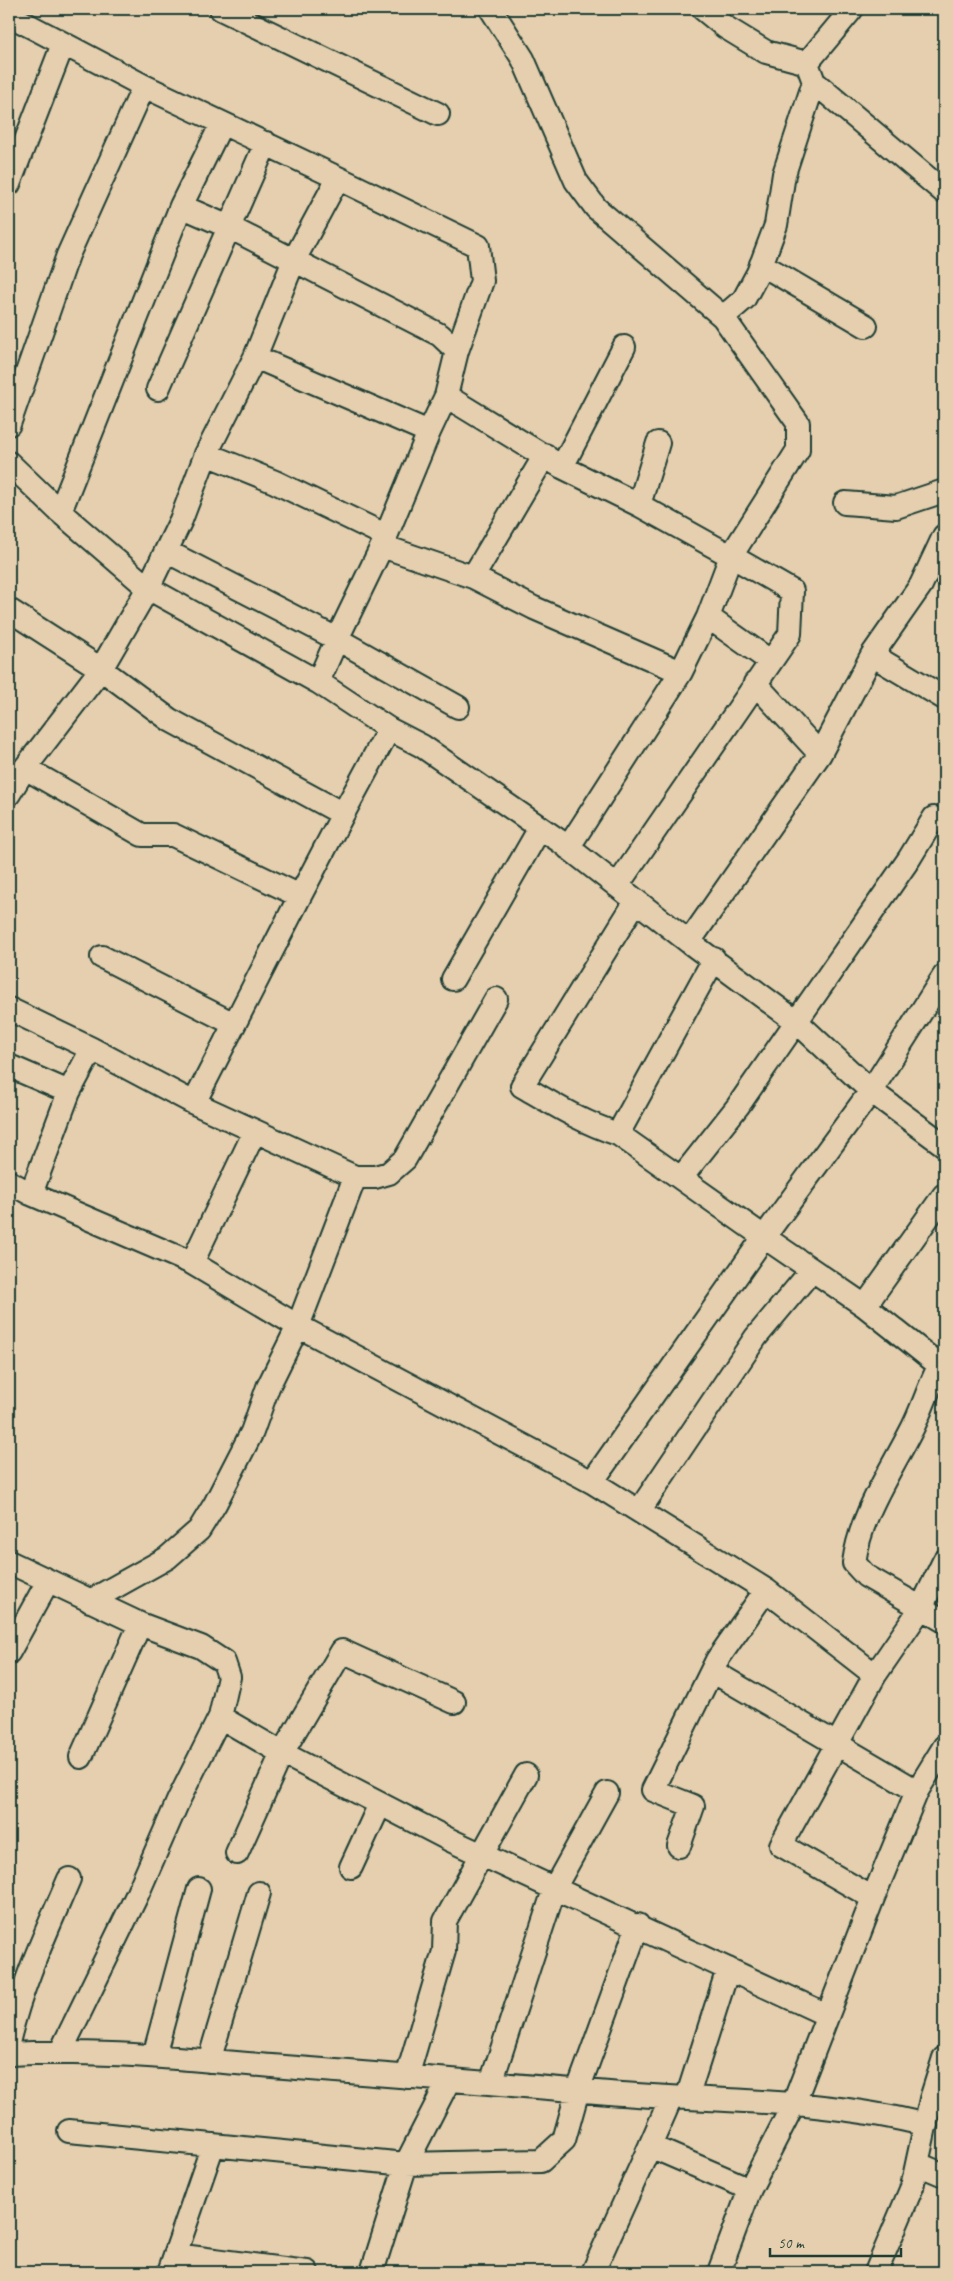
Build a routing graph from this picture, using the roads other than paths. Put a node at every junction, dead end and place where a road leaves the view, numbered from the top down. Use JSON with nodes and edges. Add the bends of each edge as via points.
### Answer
{"nodes":[{"id":1,"x":221,"y":9,"type":"edge"},
{"id":2,"x":491,"y":9,"type":"edge"},
{"id":3,"x":703,"y":9,"type":"edge"},
{"id":4,"x":852,"y":9,"type":"edge"},
{"id":5,"x":9,"y":14,"type":"edge"},
{"id":6,"x":63,"y":44,"type":"junction"},
{"id":7,"x":811,"y":72,"type":"junction"},
{"id":8,"x":144,"y":86,"type":"junction"},
{"id":9,"x":438,"y":114,"type":"dead end"},
{"id":10,"x":222,"y":123,"type":"junction"},
{"id":11,"x":266,"y":143,"type":"junction"},
{"id":12,"x":338,"y":178,"type":"junction"},
{"id":13,"x":9,"y":184,"type":"edge"},
{"id":14,"x":944,"y":192,"type":"edge"},
{"id":15,"x":181,"y":206,"type":"junction"},
{"id":16,"x":229,"y":227,"type":"junction"},
{"id":17,"x":294,"y":260,"type":"junction"},
{"id":18,"x":761,"y":264,"type":"junction"},
{"id":19,"x":723,"y":317,"type":"junction"},
{"id":20,"x":866,"y":326,"type":"dead end"},
{"id":21,"x":624,"y":347,"type":"dead end"},
{"id":22,"x":457,"y":351,"type":"junction"},
{"id":23,"x":255,"y":357,"type":"junction"},
{"id":24,"x":158,"y":389,"type":"dead end"},
{"id":25,"x":446,"y":396,"type":"junction"},
{"id":26,"x":9,"y":424,"type":"edge"},
{"id":27,"x":429,"y":432,"type":"junction"},
{"id":28,"x":658,"y":443,"type":"dead end"},
{"id":29,"x":206,"y":454,"type":"junction"},
{"id":30,"x":553,"y":461,"type":"junction"},
{"id":31,"x":9,"y":463,"type":"edge"},
{"id":32,"x":944,"y":491,"type":"edge"},
{"id":33,"x":845,"y":503,"type":"dead end"},
{"id":34,"x":639,"y":505,"type":"junction"},
{"id":35,"x":60,"y":512,"type":"junction"},
{"id":36,"x":944,"y":536,"type":"edge"},
{"id":37,"x":384,"y":540,"type":"junction"},
{"id":38,"x":166,"y":551,"type":"junction"},
{"id":39,"x":731,"y":556,"type":"junction"},
{"id":40,"x":473,"y":577,"type":"junction"},
{"id":41,"x":148,"y":588,"type":"junction"},
{"id":42,"x":9,"y":610,"type":"edge"},
{"id":43,"x":708,"y":617,"type":"junction"},
{"id":44,"x":337,"y":638,"type":"junction"},
{"id":45,"x":872,"y":655,"type":"junction"},
{"id":46,"x":770,"y":661,"type":"junction"},
{"id":47,"x":101,"y":669,"type":"junction"},
{"id":48,"x":681,"y":672,"type":"junction"},
{"id":49,"x":318,"y":682,"type":"junction"},
{"id":50,"x":755,"y":683,"type":"junction"},
{"id":51,"x":941,"y":689,"type":"edge"},
{"id":52,"x":458,"y":707,"type":"dead end"},
{"id":53,"x":389,"y":729,"type":"junction"},
{"id":54,"x":820,"y":754,"type":"junction"},
{"id":55,"x":25,"y":768,"type":"junction"},
{"id":56,"x":9,"y":794,"type":"edge"},
{"id":57,"x":343,"y":814,"type":"junction"},
{"id":58,"x":934,"y":818,"type":"dead end"},
{"id":59,"x":540,"y":828,"type":"junction"},
{"id":60,"x":568,"y":848,"type":"junction"},
{"id":61,"x":617,"y":886,"type":"junction"},
{"id":62,"x":300,"y":896,"type":"junction"},
{"id":63,"x":636,"y":901,"type":"junction"},
{"id":64,"x":689,"y":942,"type":"junction"},
{"id":65,"x":102,"y":957,"type":"dead end"},
{"id":66,"x":714,"y":958,"type":"junction"},
{"id":67,"x":944,"y":976,"type":"edge"},
{"id":68,"x":453,"y":979,"type":"dead end"},
{"id":69,"x":496,"y":999,"type":"dead end"},
{"id":70,"x":9,"y":1010,"type":"edge"},
{"id":71,"x":797,"y":1022,"type":"junction"},
{"id":72,"x":234,"y":1024,"type":"junction"},
{"id":73,"x":92,"y":1049,"type":"junction"},
{"id":74,"x":9,"y":1066,"type":"edge"},
{"id":75,"x":871,"y":1091,"type":"junction"},
{"id":76,"x":69,"y":1092,"type":"junction"},
{"id":77,"x":194,"y":1103,"type":"junction"},
{"id":78,"x":255,"y":1131,"type":"junction"},
{"id":79,"x":618,"y":1134,"type":"junction"},
{"id":80,"x":944,"y":1145,"type":"edge"},
{"id":81,"x":355,"y":1177,"type":"junction"},
{"id":82,"x":681,"y":1178,"type":"junction"},
{"id":83,"x":9,"y":1182,"type":"edge"},
{"id":84,"x":31,"y":1194,"type":"junction"},
{"id":85,"x":944,"y":1195,"type":"edge"},
{"id":86,"x":764,"y":1237,"type":"junction"},
{"id":87,"x":192,"y":1263,"type":"junction"},
{"id":88,"x":812,"y":1270,"type":"junction"},
{"id":89,"x":865,"y":1306,"type":"junction"},
{"id":90,"x":298,"y":1326,"type":"junction"},
{"id":91,"x":943,"y":1364,"type":"edge"},
{"id":92,"x":592,"y":1482,"type":"junction"},
{"id":93,"x":639,"y":1511,"type":"junction"},
{"id":94,"x":944,"y":1561,"type":"edge"},
{"id":95,"x":9,"y":1562,"type":"edge"},
{"id":96,"x":48,"y":1581,"type":"junction"},
{"id":97,"x":766,"y":1590,"type":"junction"},
{"id":98,"x":90,"y":1601,"type":"junction"},
{"id":99,"x":921,"y":1608,"type":"junction"},
{"id":100,"x":944,"y":1621,"type":"edge"},
{"id":101,"x":140,"y":1624,"type":"junction"},
{"id":102,"x":9,"y":1652,"type":"edge"},
{"id":103,"x":712,"y":1671,"type":"junction"},
{"id":104,"x":876,"y":1675,"type":"junction"},
{"id":105,"x":454,"y":1702,"type":"dead end"},
{"id":106,"x":220,"y":1717,"type":"junction"},
{"id":107,"x":837,"y":1744,"type":"junction"},
{"id":108,"x":944,"y":1747,"type":"edge"},
{"id":109,"x":282,"y":1753,"type":"junction"},
{"id":110,"x":81,"y":1757,"type":"dead end"},
{"id":111,"x":526,"y":1775,"type":"dead end"},
{"id":112,"x":917,"y":1791,"type":"junction"},
{"id":113,"x":608,"y":1792,"type":"dead end"},
{"id":114,"x":380,"y":1804,"type":"junction"},
{"id":115,"x":679,"y":1846,"type":"dead end"},
{"id":116,"x":237,"y":1853,"type":"dead end"},
{"id":117,"x":482,"y":1854,"type":"junction"},
{"id":118,"x":351,"y":1867,"type":"dead end"},
{"id":119,"x":70,"y":1879,"type":"dead end"},
{"id":120,"x":554,"y":1888,"type":"junction"},
{"id":121,"x":199,"y":1889,"type":"dead end"},
{"id":122,"x":259,"y":1893,"type":"dead end"},
{"id":123,"x":873,"y":1898,"type":"junction"},
{"id":124,"x":638,"y":1926,"type":"junction"},
{"id":125,"x":728,"y":1969,"type":"junction"},
{"id":126,"x":827,"y":2015,"type":"junction"},
{"id":127,"x":9,"y":2038,"type":"edge"},
{"id":128,"x":60,"y":2053,"type":"junction"},
{"id":129,"x":9,"y":2054,"type":"edge"},
{"id":130,"x":154,"y":2056,"type":"junction"},
{"id":131,"x":944,"y":2058,"type":"edge"},
{"id":132,"x":209,"y":2061,"type":"junction"},
{"id":133,"x":407,"y":2077,"type":"junction"},
{"id":134,"x":449,"y":2080,"type":"junction"},
{"id":135,"x":491,"y":2083,"type":"junction"},
{"id":136,"x":578,"y":2090,"type":"junction"},
{"id":137,"x":679,"y":2098,"type":"junction"},
{"id":138,"x":793,"y":2106,"type":"junction"},
{"id":139,"x":926,"y":2125,"type":"junction"},
{"id":140,"x":69,"y":2131,"type":"dead end"},
{"id":141,"x":213,"y":2145,"type":"junction"},
{"id":142,"x":650,"y":2146,"type":"junction"},
{"id":143,"x":406,"y":2164,"type":"junction"},
{"id":144,"x":918,"y":2164,"type":"junction"},
{"id":145,"x":944,"y":2175,"type":"edge"},
{"id":146,"x":750,"y":2189,"type":"junction"},
{"id":147,"x":172,"y":2263,"type":"edge"},
{"id":148,"x":723,"y":2271,"type":"edge"},
{"id":149,"x":307,"y":2272,"type":"edge"},
{"id":150,"x":372,"y":2272,"type":"edge"},
{"id":151,"x":593,"y":2272,"type":"edge"},
{"id":152,"x":876,"y":2272,"type":"edge"}],
"edges":[{"from":1,"to":9,"type":"street"},
{"from":2,"to":19,"type":"street","via":[[523,59],[576,182],[596,208]]},
{"from":3,"to":7,"type":"street","via":[[725,28],[766,52]]},
{"from":4,"to":7,"type":"street"},
{"from":5,"to":6,"type":"street"},
{"from":6,"to":8,"type":"street"},
{"from":6,"to":13,"type":"street"},
{"from":7,"to":14,"type":"street"},
{"from":7,"to":18,"type":"street","via":[[784,174],[776,225]]},
{"from":8,"to":10,"type":"street"},
{"from":8,"to":26,"type":"street","via":[[68,255]]},
{"from":10,"to":11,"type":"street"},
{"from":10,"to":15,"type":"street"},
{"from":11,"to":12,"type":"street"},
{"from":11,"to":16,"type":"street"},
{"from":12,"to":17,"type":"street"},
{"from":12,"to":22,"type":"street","via":[[478,246],[482,280]]},
{"from":15,"to":16,"type":"street"},
{"from":15,"to":35,"type":"street"},
{"from":16,"to":17,"type":"street"},
{"from":16,"to":24,"type":"street"},
{"from":17,"to":22,"type":"street","via":[[440,335]]},
{"from":17,"to":23,"type":"street"},
{"from":18,"to":19,"type":"street","via":[[744,299]]},
{"from":18,"to":20,"type":"street"},
{"from":19,"to":39,"type":"street","via":[[798,424],[798,450]]},
{"from":21,"to":30,"type":"street"},
{"from":22,"to":25,"type":"street"},
{"from":23,"to":27,"type":"street"},
{"from":23,"to":29,"type":"street"},
{"from":25,"to":27,"type":"street"},
{"from":25,"to":30,"type":"street"},
{"from":27,"to":37,"type":"street"},
{"from":28,"to":34,"type":"street"},
{"from":29,"to":37,"type":"street","via":[[275,482]]},
{"from":29,"to":38,"type":"street"},
{"from":30,"to":34,"type":"street"},
{"from":30,"to":40,"type":"street"},
{"from":31,"to":35,"type":"street"},
{"from":32,"to":33,"type":"street","via":[[896,507]]},
{"from":34,"to":39,"type":"street"},
{"from":35,"to":41,"type":"street"},
{"from":36,"to":45,"type":"street","via":[[921,585]]},
{"from":37,"to":40,"type":"street"},
{"from":37,"to":44,"type":"street"},
{"from":38,"to":41,"type":"street"},
{"from":38,"to":44,"type":"street"},
{"from":39,"to":43,"type":"street"},
{"from":39,"to":46,"type":"street","via":[[792,591],[790,634]]},
{"from":40,"to":48,"type":"street","via":[[534,608]]},
{"from":41,"to":47,"type":"street"},
{"from":41,"to":49,"type":"street"},
{"from":42,"to":47,"type":"street"},
{"from":43,"to":46,"type":"street"},
{"from":43,"to":48,"type":"street"},
{"from":44,"to":49,"type":"street"},
{"from":44,"to":52,"type":"street"},
{"from":45,"to":51,"type":"street"},
{"from":45,"to":54,"type":"street"},
{"from":46,"to":50,"type":"street"},
{"from":47,"to":55,"type":"street"},
{"from":47,"to":57,"type":"street","via":[[170,720]]},
{"from":48,"to":60,"type":"street"},
{"from":49,"to":53,"type":"street"},
{"from":50,"to":54,"type":"street"},
{"from":50,"to":61,"type":"street"},
{"from":53,"to":57,"type":"street"},
{"from":53,"to":59,"type":"street","via":[[422,746]]},
{"from":54,"to":64,"type":"street"},
{"from":55,"to":56,"type":"street"},
{"from":55,"to":62,"type":"street","via":[[142,835],[173,835]]},
{"from":57,"to":62,"type":"street"},
{"from":58,"to":71,"type":"street"},
{"from":59,"to":60,"type":"street"},
{"from":59,"to":68,"type":"street"},
{"from":60,"to":61,"type":"street"},
{"from":61,"to":63,"type":"street"},
{"from":62,"to":72,"type":"street"},
{"from":63,"to":64,"type":"street"},
{"from":63,"to":79,"type":"street","via":[[522,1086],[593,1126]]},
{"from":64,"to":66,"type":"street"},
{"from":65,"to":72,"type":"street"},
{"from":66,"to":71,"type":"street"},
{"from":66,"to":79,"type":"street"},
{"from":67,"to":75,"type":"street"},
{"from":69,"to":81,"type":"street","via":[[406,1159],[389,1173]]},
{"from":70,"to":73,"type":"street"},
{"from":71,"to":75,"type":"street"},
{"from":71,"to":82,"type":"street","via":[[738,1106]]},
{"from":72,"to":77,"type":"street"},
{"from":73,"to":76,"type":"street"},
{"from":73,"to":77,"type":"street"},
{"from":74,"to":76,"type":"street"},
{"from":75,"to":80,"type":"street"},
{"from":75,"to":86,"type":"street"},
{"from":76,"to":84,"type":"street"},
{"from":77,"to":78,"type":"street"},
{"from":78,"to":81,"type":"street"},
{"from":78,"to":87,"type":"street"},
{"from":79,"to":82,"type":"street"},
{"from":81,"to":90,"type":"street"},
{"from":82,"to":86,"type":"street"},
{"from":83,"to":84,"type":"street"},
{"from":84,"to":87,"type":"street"},
{"from":85,"to":89,"type":"street"},
{"from":86,"to":88,"type":"street"},
{"from":86,"to":92,"type":"street"},
{"from":87,"to":90,"type":"street"},
{"from":88,"to":89,"type":"street"},
{"from":88,"to":93,"type":"street","via":[[756,1337]]},
{"from":89,"to":91,"type":"street"},
{"from":90,"to":92,"type":"street"},
{"from":90,"to":98,"type":"street","via":[[268,1387],[252,1432],[199,1530],[167,1558]]},
{"from":91,"to":99,"type":"street","via":[[881,1488],[856,1545],[854,1562],[866,1576]]},
{"from":92,"to":93,"type":"street"},
{"from":93,"to":97,"type":"street"},
{"from":94,"to":99,"type":"street"},
{"from":95,"to":96,"type":"street"},
{"from":96,"to":98,"type":"street"},
{"from":96,"to":102,"type":"street"},
{"from":97,"to":103,"type":"street"},
{"from":97,"to":104,"type":"street"},
{"from":98,"to":101,"type":"street"},
{"from":99,"to":100,"type":"street"},
{"from":99,"to":104,"type":"street"},
{"from":101,"to":106,"type":"street","via":[[201,1647],[224,1662],[229,1677]]},
{"from":101,"to":110,"type":"street"},
{"from":103,"to":107,"type":"street"},
{"from":103,"to":115,"type":"street","via":[[653,1790],[693,1806]]},
{"from":104,"to":107,"type":"street"},
{"from":105,"to":109,"type":"street","via":[[342,1651]]},
{"from":106,"to":109,"type":"street"},
{"from":106,"to":128,"type":"street"},
{"from":107,"to":112,"type":"street"},
{"from":107,"to":123,"type":"street","via":[[781,1845]]},
{"from":108,"to":112,"type":"street"},
{"from":109,"to":114,"type":"street"},
{"from":109,"to":116,"type":"street"},
{"from":111,"to":117,"type":"street"},
{"from":112,"to":123,"type":"street"},
{"from":113,"to":120,"type":"street"},
{"from":114,"to":117,"type":"street"},
{"from":114,"to":118,"type":"street"},
{"from":117,"to":120,"type":"street"},
{"from":117,"to":133,"type":"street","via":[[445,1920],[444,1952]]},
{"from":119,"to":127,"type":"street","via":[[15,2010]]},
{"from":120,"to":124,"type":"street"},
{"from":120,"to":135,"type":"street"},
{"from":121,"to":130,"type":"street"},
{"from":122,"to":132,"type":"street"},
{"from":123,"to":126,"type":"street"},
{"from":124,"to":125,"type":"street"},
{"from":124,"to":136,"type":"street"},
{"from":125,"to":126,"type":"street"},
{"from":125,"to":137,"type":"street"},
{"from":126,"to":138,"type":"street"},
{"from":128,"to":129,"type":"street"},
{"from":128,"to":130,"type":"street"},
{"from":130,"to":132,"type":"street"},
{"from":131,"to":139,"type":"street","via":[[930,2099]]},
{"from":132,"to":133,"type":"street"},
{"from":133,"to":134,"type":"street"},
{"from":134,"to":135,"type":"street"},
{"from":134,"to":143,"type":"street"},
{"from":135,"to":136,"type":"street"},
{"from":136,"to":137,"type":"street"},
{"from":136,"to":143,"type":"street","via":[[564,2140],[541,2161]]},
{"from":137,"to":138,"type":"street"},
{"from":137,"to":142,"type":"street"},
{"from":138,"to":139,"type":"street","via":[[889,2116]]},
{"from":138,"to":146,"type":"street"},
{"from":139,"to":144,"type":"street"},
{"from":140,"to":141,"type":"street"},
{"from":141,"to":143,"type":"street"},
{"from":141,"to":147,"type":"street"},
{"from":142,"to":146,"type":"street"},
{"from":142,"to":151,"type":"street"},
{"from":143,"to":150,"type":"street"},
{"from":144,"to":145,"type":"street"},
{"from":144,"to":152,"type":"street","via":[[912,2187]]},
{"from":146,"to":148,"type":"street"},
{"from":147,"to":149,"type":"street"}]}
